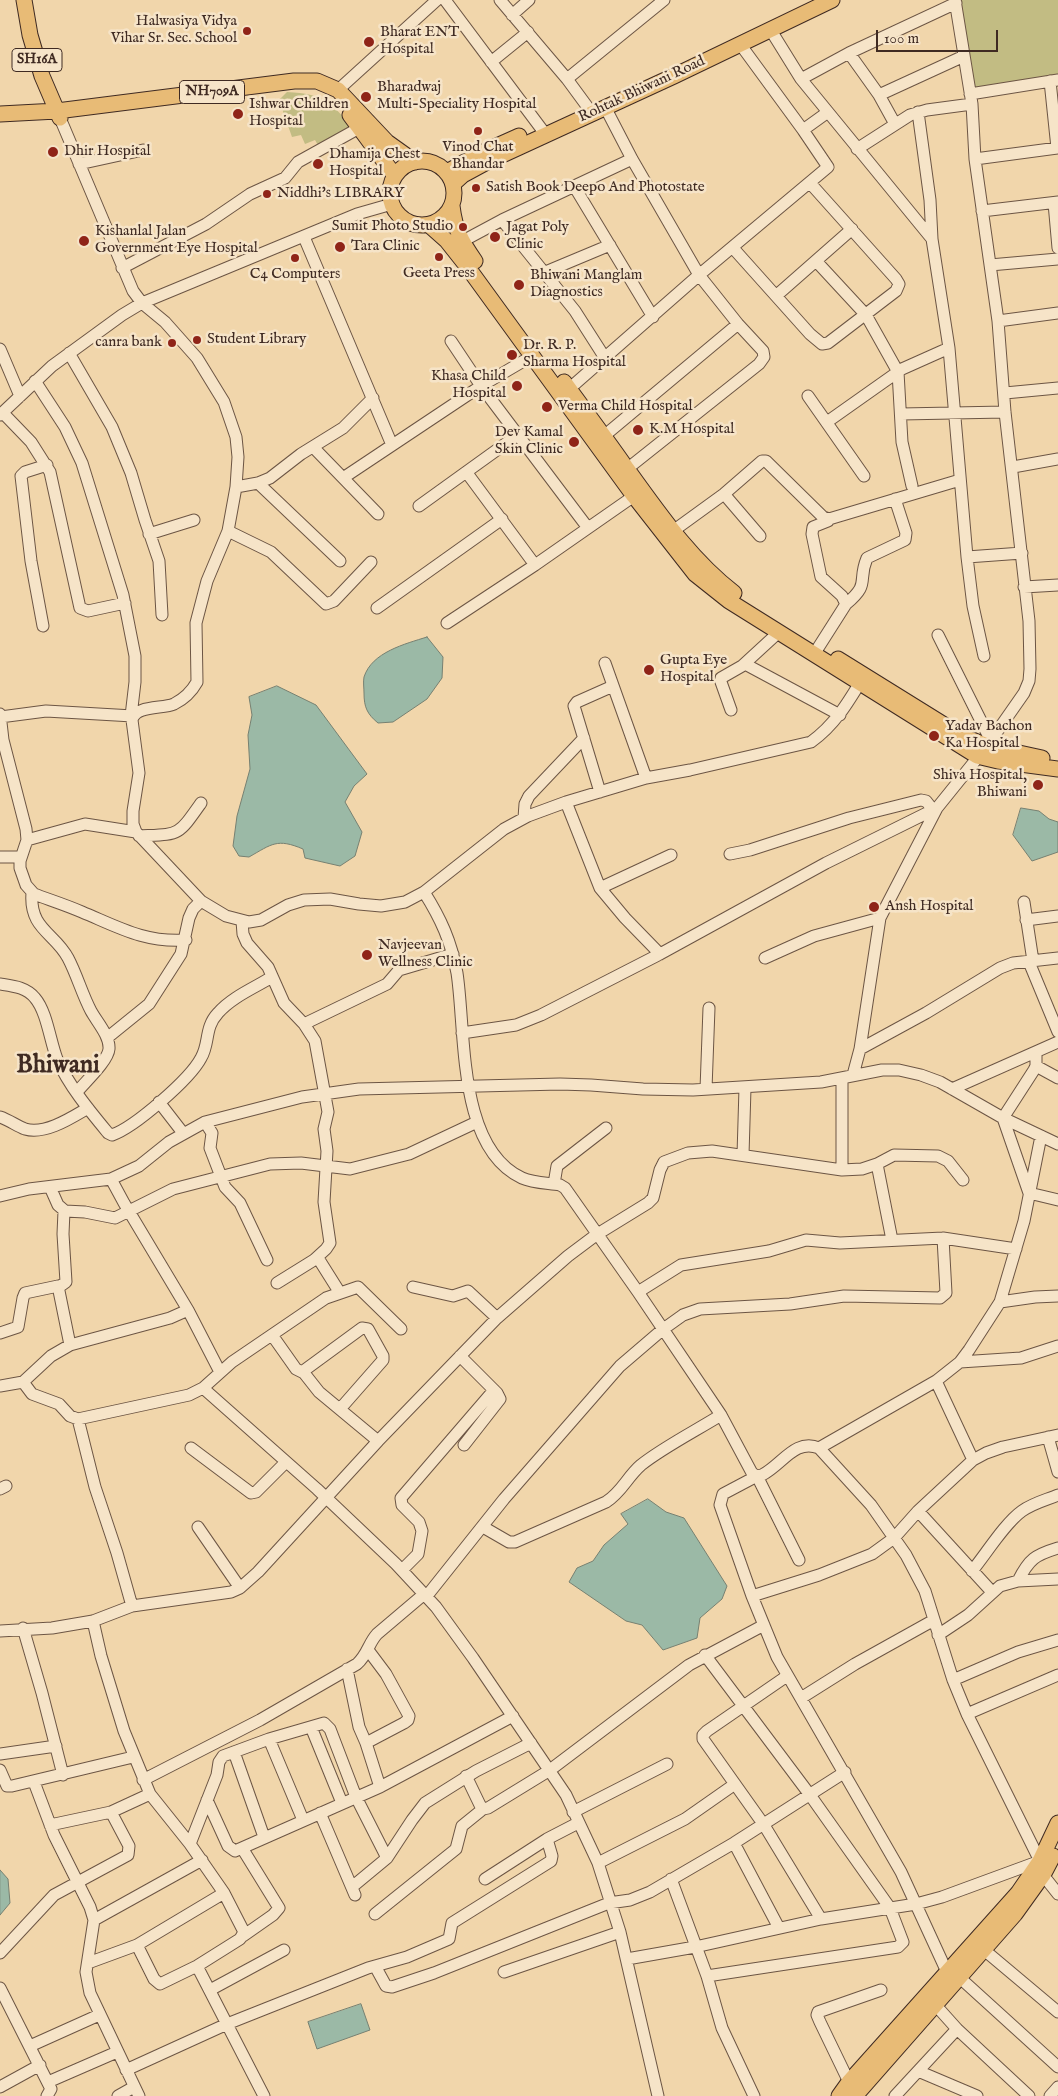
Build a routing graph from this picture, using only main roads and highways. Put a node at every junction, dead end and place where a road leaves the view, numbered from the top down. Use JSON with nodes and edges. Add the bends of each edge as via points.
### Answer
{"nodes":[{"id":1,"x":24,"y":0,"type":"edge"},
{"id":2,"x":811,"y":0,"type":"edge"},
{"id":3,"x":832,"y":0,"type":"edge"},
{"id":4,"x":595,"y":109,"type":"junction"},
{"id":5,"x":0,"y":114,"type":"edge"},
{"id":6,"x":59,"y":114,"type":"junction"},
{"id":7,"x":0,"y":124,"type":"edge"},
{"id":8,"x":415,"y":162,"type":"junction"},
{"id":9,"x":395,"y":176,"type":"junction"},
{"id":10,"x":450,"y":178,"type":"junction"},
{"id":11,"x":452,"y":206,"type":"junction"},
{"id":12,"x":429,"y":225,"type":"junction"},
{"id":13,"x":599,"y":440,"type":"junction"},
{"id":14,"x":862,"y":679,"type":"junction"},
{"id":15,"x":985,"y":748,"type":"junction"},
{"id":16,"x":1058,"y":762,"type":"edge"},
{"id":17,"x":1058,"y":769,"type":"edge"},
{"id":18,"x":1058,"y":1823,"type":"edge"},
{"id":19,"x":1058,"y":1846,"type":"edge"},
{"id":20,"x":1042,"y":1868,"type":"junction"},
{"id":21,"x":953,"y":1975,"type":"junction"},
{"id":22,"x":855,"y":2092,"type":"edge"},
{"id":23,"x":838,"y":2096,"type":"edge"}],
"edges":[{"from":1,"to":6,"type":"main road","number":"SH16A","via":[[42,76]]},
{"from":2,"to":4,"type":"main road"},
{"from":3,"to":4,"type":"main road","name":"Rohtak Bhiwani Road"},
{"from":4,"to":10,"type":"main road","via":[[481,153]]},
{"from":5,"to":6,"type":"main road","number":"NH709A"},
{"from":6,"to":7,"type":"main road","number":"NH709A","via":[[24,124]]},
{"from":6,"to":8,"type":"main road","number":"NH709A","via":[[294,81],[317,81],[338,90],[387,142]]},
{"from":6,"to":9,"type":"main road","number":"NH709A","via":[[304,88],[321,91],[334,99],[361,127]]},
{"from":8,"to":9,"type":"main road"},
{"from":8,"to":10,"type":"main road","via":[[432,162]]},
{"from":9,"to":12,"type":"main road","via":[[391,185],[392,204],[403,219],[420,226]]},
{"from":10,"to":11,"type":"main road","via":[[455,197]]},
{"from":11,"to":12,"type":"main road","via":[[443,218]]},
{"from":11,"to":13,"type":"main road","via":[[461,242],[569,389]]},
{"from":12,"to":13,"type":"main road","via":[[447,241]]},
{"from":13,"to":14,"type":"main road","via":[[627,469],[673,530],[715,578]]},
{"from":13,"to":14,"type":"main road","via":[[634,496],[695,574],[729,602]]},
{"from":14,"to":15,"type":"main road"},
{"from":15,"to":16,"type":"main road"},
{"from":15,"to":17,"type":"main road","via":[[998,761]]},
{"from":18,"to":20,"type":"main road"},
{"from":19,"to":20,"type":"main road"},
{"from":20,"to":21,"type":"main road"},
{"from":20,"to":21,"type":"main road","via":[[1015,1914],[983,1949]]},
{"from":21,"to":22,"type":"main road"},
{"from":22,"to":23,"type":"main road"}]}
